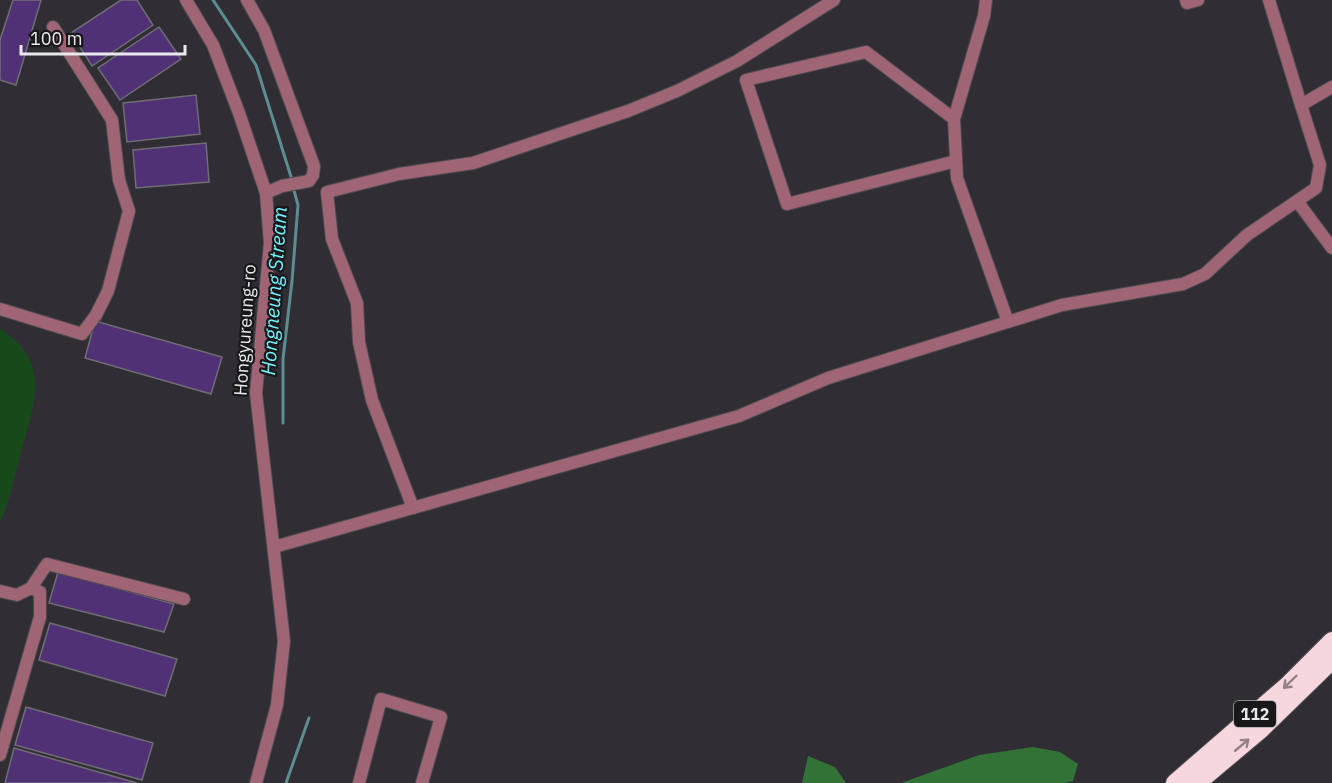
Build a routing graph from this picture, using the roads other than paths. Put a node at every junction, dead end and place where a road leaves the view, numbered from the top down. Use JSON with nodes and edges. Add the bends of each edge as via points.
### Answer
{"nodes":[{"id":1,"x":186,"y":0,"type":"edge"},
{"id":2,"x":247,"y":0,"type":"edge"},
{"id":3,"x":834,"y":0,"type":"edge"},
{"id":4,"x":986,"y":0,"type":"edge"},
{"id":5,"x":1186,"y":0,"type":"edge"},
{"id":6,"x":1198,"y":0,"type":"edge"},
{"id":7,"x":1269,"y":0,"type":"edge"},
{"id":8,"x":53,"y":27,"type":"dead end"},
{"id":9,"x":737,"y":61,"type":"junction"},
{"id":10,"x":746,"y":80,"type":"junction"},
{"id":11,"x":1332,"y":87,"type":"edge"},
{"id":12,"x":1301,"y":105,"type":"junction"},
{"id":13,"x":954,"y":119,"type":"junction"},
{"id":14,"x":956,"y":161,"type":"junction"},
{"id":15,"x":266,"y":193,"type":"junction"},
{"id":16,"x":1297,"y":201,"type":"junction"},
{"id":17,"x":1332,"y":248,"type":"edge"},
{"id":18,"x":0,"y":309,"type":"edge"},
{"id":19,"x":1008,"y":322,"type":"junction"},
{"id":20,"x":413,"y":508,"type":"junction"},
{"id":21,"x":279,"y":545,"type":"junction"},
{"id":22,"x":31,"y":588,"type":"junction"},
{"id":23,"x":0,"y":591,"type":"edge"},
{"id":24,"x":184,"y":599,"type":"dead end"},
{"id":25,"x":1332,"y":641,"type":"edge"},
{"id":26,"x":1332,"y":660,"type":"edge"},
{"id":27,"x":0,"y":755,"type":"edge"},
{"id":28,"x":256,"y":783,"type":"edge"},
{"id":29,"x":359,"y":783,"type":"edge"},
{"id":30,"x":422,"y":783,"type":"edge"},
{"id":31,"x":1175,"y":783,"type":"edge"},
{"id":32,"x":1197,"y":783,"type":"edge"}],
"edges":[{"from":1,"to":15,"type":"street","name":"Hongyureung-ro","via":[[213,45]]},
{"from":2,"to":15,"type":"street","via":[[264,30],[314,166],[309,181]]},
{"from":3,"to":9,"type":"street"},
{"from":4,"to":13,"type":"street"},
{"from":5,"to":6,"type":"street"},
{"from":7,"to":12,"type":"street"},
{"from":8,"to":18,"type":"street","via":[[112,120],[119,180],[129,211],[108,291],[82,334]]},
{"from":9,"to":10,"type":"street"},
{"from":9,"to":20,"type":"street","via":[[628,111],[473,163],[399,174],[327,192],[332,240],[357,303],[359,342],[372,400]]},
{"from":10,"to":13,"type":"street","via":[[866,52]]},
{"from":10,"to":14,"type":"street","via":[[787,204]]},
{"from":11,"to":12,"type":"street"},
{"from":12,"to":16,"type":"street","via":[[1320,165],[1316,188]]},
{"from":13,"to":14,"type":"street"},
{"from":14,"to":19,"type":"street","via":[[957,178]]},
{"from":15,"to":21,"type":"street","name":"Hongyureung-ro","via":[[270,243],[256,393]]},
{"from":16,"to":17,"type":"street"},
{"from":16,"to":19,"type":"street","via":[[1247,235],[1205,274],[1183,284],[1062,305]]},
{"from":19,"to":20,"type":"street","via":[[828,378],[739,416]]},
{"from":20,"to":21,"type":"street"},
{"from":21,"to":28,"type":"street","name":"Hongyureung-ro","via":[[285,641],[277,705]]},
{"from":22,"to":23,"type":"street","via":[[17,595]]},
{"from":22,"to":24,"type":"street","via":[[47,564]]},
{"from":22,"to":27,"type":"street","via":[[40,592],[40,617]]},
{"from":25,"to":31,"type":"highway","number":"112","one_way":true,"via":[[1287,686]]},
{"from":32,"to":26,"type":"highway","number":"112","one_way":true,"via":[[1261,729]]},
{"from":29,"to":30,"type":"street","via":[[381,699],[441,717]]}]}
